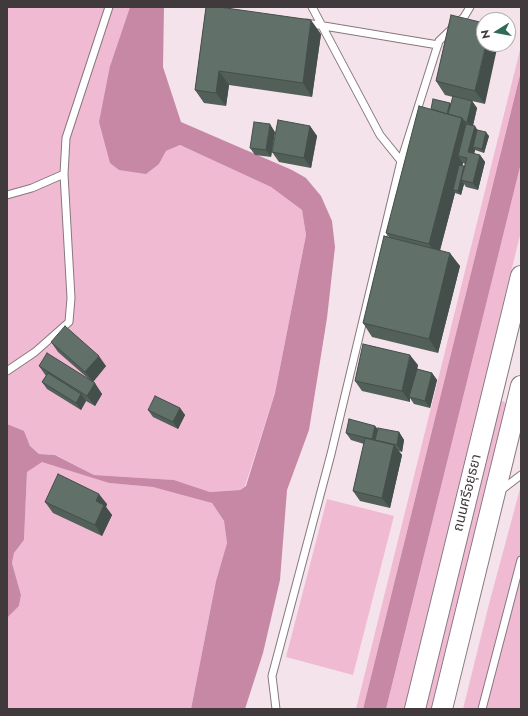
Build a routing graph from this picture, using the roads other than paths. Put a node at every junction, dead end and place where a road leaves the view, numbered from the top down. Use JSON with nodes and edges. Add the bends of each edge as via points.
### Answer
{"nodes":[{"id":1,"x":109,"y":7,"type":"edge"},
{"id":2,"x":312,"y":7,"type":"edge"},
{"id":3,"x":470,"y":7,"type":"edge"},
{"id":4,"x":298,"y":22,"type":"edge"},
{"id":5,"x":322,"y":26,"type":"junction"},
{"id":6,"x":438,"y":45,"type":"junction"},
{"id":7,"x":402,"y":161,"type":"junction"},
{"id":8,"x":64,"y":174,"type":"junction"},
{"id":9,"x":7,"y":195,"type":"edge"},
{"id":10,"x":521,"y":276,"type":"edge"},
{"id":11,"x":7,"y":370,"type":"edge"},
{"id":12,"x":496,"y":380,"type":"junction"},
{"id":13,"x":521,"y":387,"type":"edge"},
{"id":14,"x":521,"y":476,"type":"edge"},
{"id":15,"x":494,"y":495,"type":"junction"},
{"id":16,"x":521,"y":560,"type":"edge"},
{"id":17,"x":276,"y":709,"type":"edge"},
{"id":18,"x":415,"y":709,"type":"edge"},
{"id":19,"x":442,"y":709,"type":"edge"},
{"id":20,"x":482,"y":709,"type":"edge"}],
"edges":[{"from":1,"to":8,"type":"lane","via":[[66,138]]},
{"from":2,"to":5,"type":"lane"},
{"from":3,"to":6,"type":"lane"},
{"from":4,"to":5,"type":"lane"},
{"from":5,"to":6,"type":"lane"},
{"from":5,"to":7,"type":"lane","via":[[380,135]]},
{"from":6,"to":7,"type":"lane"},
{"from":7,"to":17,"type":"lane","via":[[331,454],[272,676]]},
{"from":8,"to":9,"type":"lane","via":[[32,188]]},
{"from":8,"to":11,"type":"lane","via":[[71,298],[69,322],[35,352]]},
{"from":10,"to":12,"type":"main road","name":"ถนนศรีอยุธยา"},
{"from":12,"to":13,"type":"main road"},
{"from":12,"to":18,"type":"main road","name":"ถนนศรีอยุธยา"},
{"from":13,"to":15,"type":"main road","name":"ถนนศรีอยุธยา"},
{"from":14,"to":15,"type":"lane"},
{"from":15,"to":19,"type":"main road","name":"ถนนศรีอยุธยา"},
{"from":16,"to":20,"type":"lane"}]}
